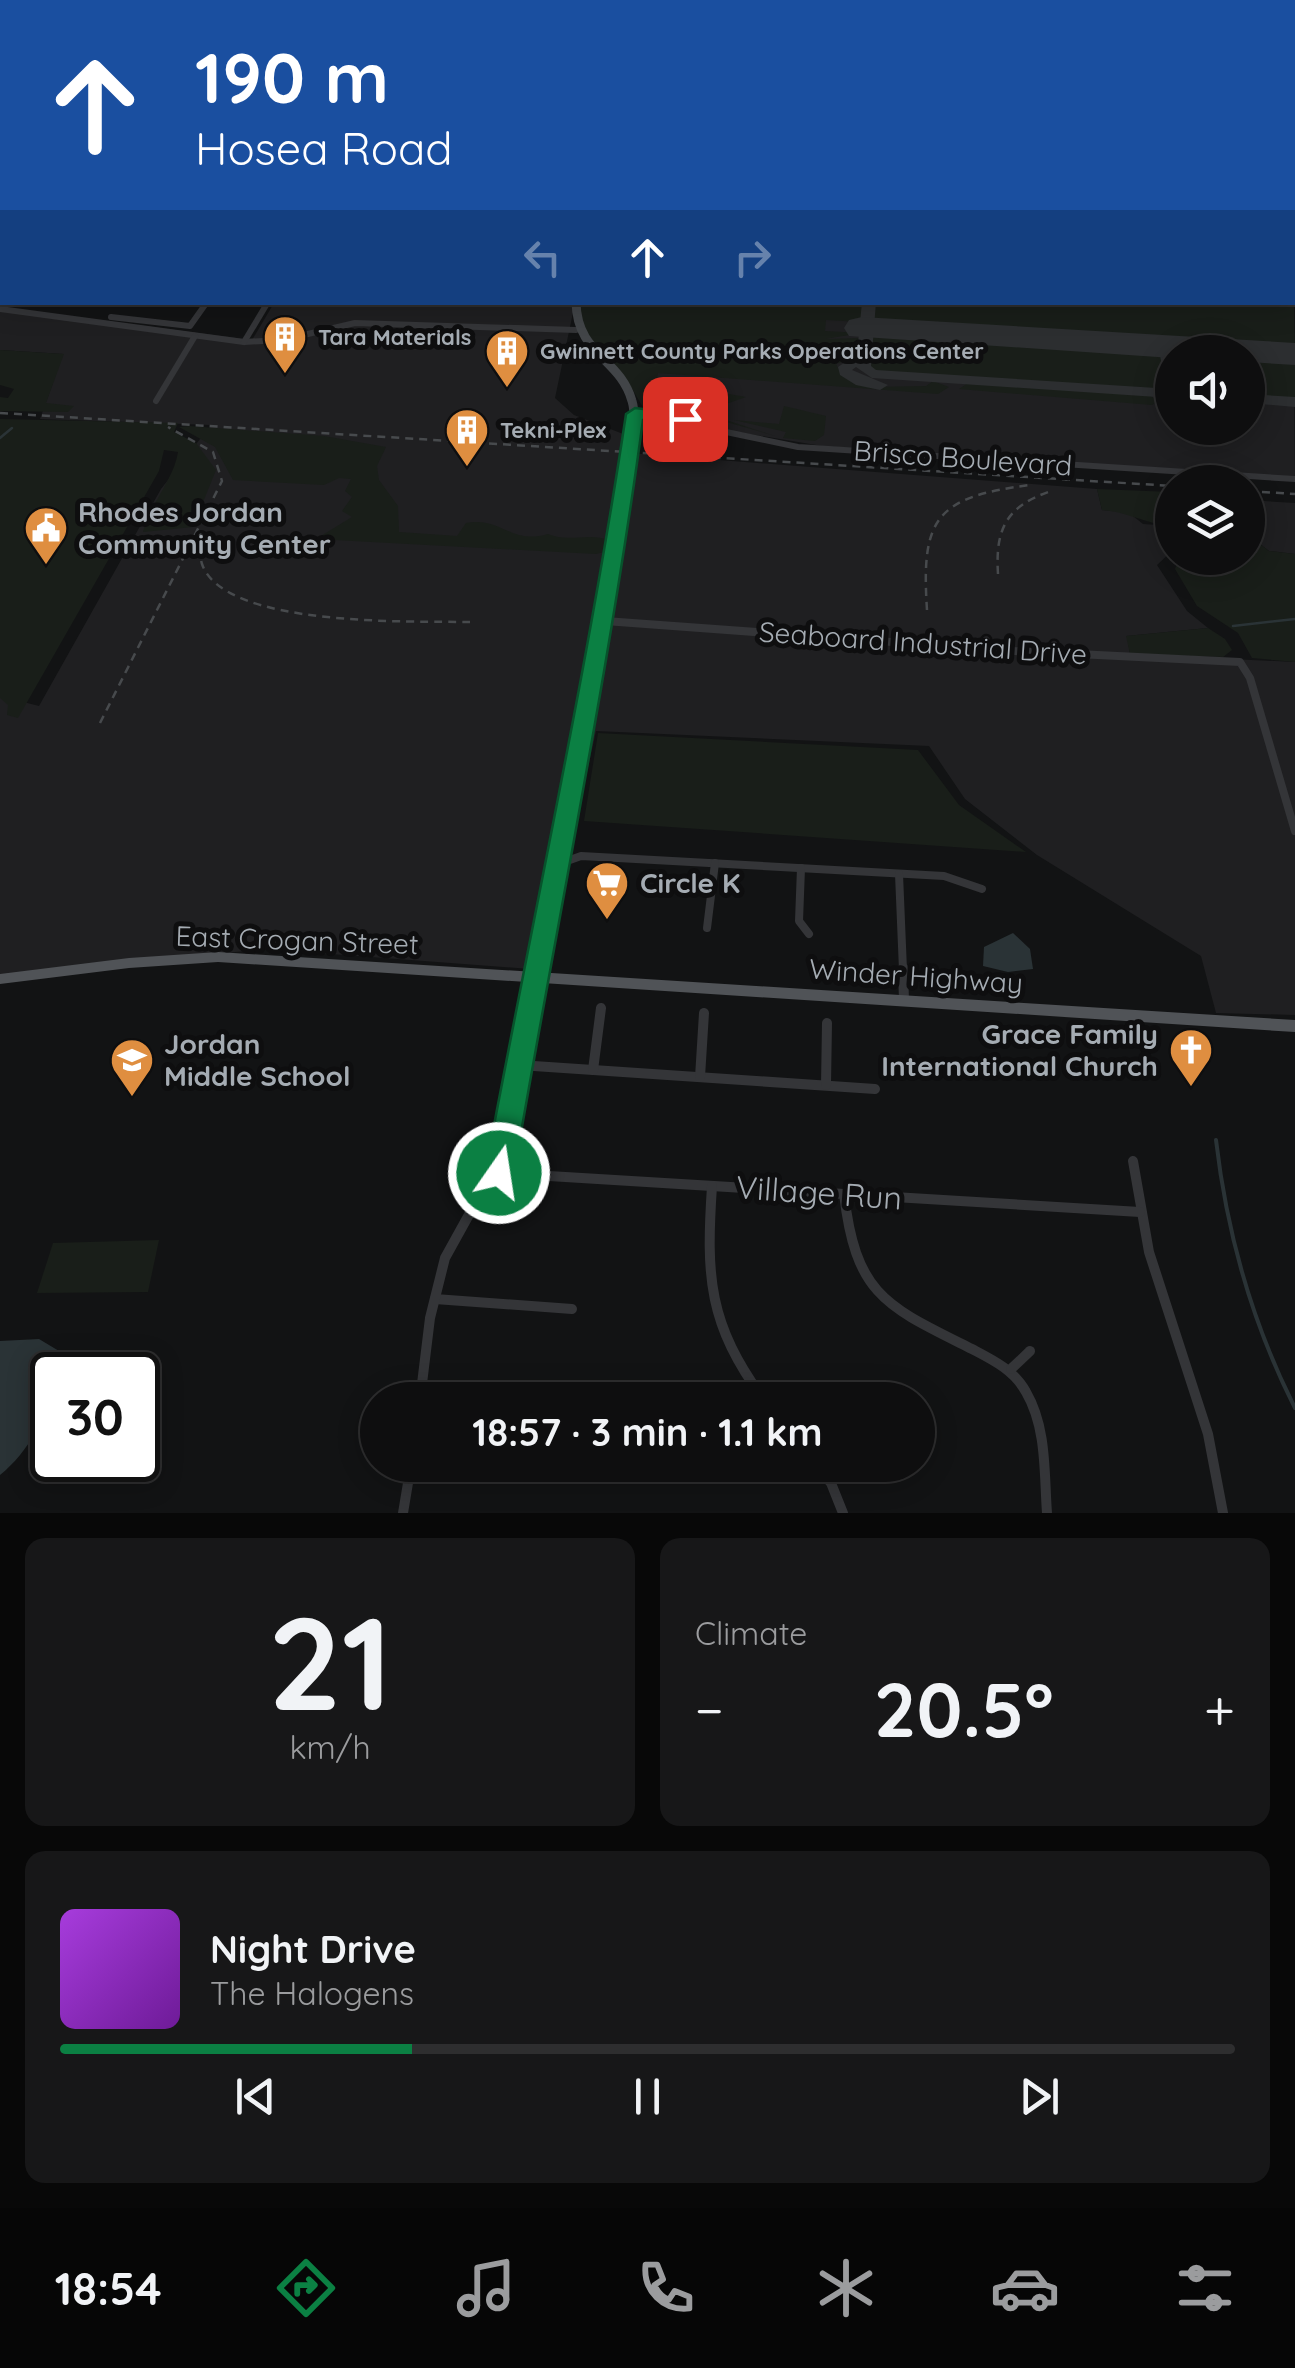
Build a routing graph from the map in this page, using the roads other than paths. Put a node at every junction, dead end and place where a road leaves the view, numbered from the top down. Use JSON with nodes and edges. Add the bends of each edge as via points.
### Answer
{"nodes":[{"id":1,"x":206,"y":305,"type":"edge"},
{"id":2,"x":266,"y":305,"type":"edge"},
{"id":3,"x":576,"y":305,"type":"edge"},
{"id":4,"x":2,"y":311,"type":"edge"},
{"id":5,"x":111,"y":317,"type":"dead end"},
{"id":6,"x":125,"y":319,"type":"junction"},
{"id":7,"x":104,"y":324,"type":"junction"},
{"id":8,"x":576,"y":330,"type":"junction"},
{"id":9,"x":196,"y":336,"type":"junction"},
{"id":10,"x":244,"y":342,"type":"junction"},
{"id":11,"x":156,"y":401,"type":"dead end"},
{"id":12,"x":635,"y":414,"type":"junction"},
{"id":13,"x":1295,"y":479,"type":"edge"},
{"id":14,"x":606,"y":620,"type":"junction"},
{"id":15,"x":1295,"y":831,"type":"edge"},
{"id":16,"x":560,"y":842,"type":"junction"},
{"id":17,"x":581,"y":856,"type":"junction"},
{"id":18,"x":714,"y":863,"type":"junction"},
{"id":19,"x":555,"y":865,"type":"junction"},
{"id":20,"x":801,"y":868,"type":"junction"},
{"id":21,"x":900,"y":874,"type":"junction"},
{"id":22,"x":982,"y":890,"type":"dead end"},
{"id":23,"x":708,"y":928,"type":"dead end"},
{"id":24,"x":809,"y":934,"type":"dead end"},
{"id":25,"x":534,"y":975,"type":"junction"},
{"id":26,"x":0,"y":980,"type":"edge"},
{"id":27,"x":904,"y":1001,"type":"junction"},
{"id":28,"x":601,"y":1008,"type":"dead end"},
{"id":29,"x":704,"y":1013,"type":"dead end"},
{"id":30,"x":827,"y":1023,"type":"dead end"},
{"id":31,"x":1295,"y":1026,"type":"edge"},
{"id":32,"x":519,"y":1065,"type":"junction"},
{"id":33,"x":592,"y":1070,"type":"junction"},
{"id":34,"x":700,"y":1077,"type":"junction"},
{"id":35,"x":826,"y":1085,"type":"junction"},
{"id":36,"x":875,"y":1089,"type":"dead end"},
{"id":37,"x":1133,"y":1161,"type":"dead end"},
{"id":38,"x":499,"y":1173,"type":"junction"},
{"id":39,"x":712,"y":1186,"type":"junction"},
{"id":40,"x":844,"y":1194,"type":"junction"},
{"id":41,"x":1140,"y":1212,"type":"junction"},
{"id":42,"x":435,"y":1300,"type":"junction"},
{"id":43,"x":572,"y":1309,"type":"dead end"},
{"id":44,"x":1030,"y":1351,"type":"dead end"},
{"id":45,"x":1011,"y":1370,"type":"junction"},
{"id":46,"x":423,"y":1382,"type":"edge"},
{"id":47,"x":750,"y":1382,"type":"edge"},
{"id":48,"x":408,"y":1482,"type":"edge"},
{"id":49,"x":830,"y":1482,"type":"edge"},
{"id":50,"x":403,"y":1513,"type":"edge"},
{"id":51,"x":843,"y":1513,"type":"edge"},
{"id":52,"x":1047,"y":1513,"type":"edge"},
{"id":53,"x":1223,"y":1513,"type":"edge"}],
"edges":[{"from":1,"to":6,"type":"street","via":[[190,326]]},
{"from":2,"to":10,"type":"street"},
{"from":3,"to":8,"type":"street"},
{"from":4,"to":7,"type":"street"},
{"from":5,"to":6,"type":"street"},
{"from":6,"to":7,"type":"street"},
{"from":7,"to":9,"type":"street"},
{"from":8,"to":10,"type":"street","via":[[366,322]]},
{"from":8,"to":12,"type":"street","via":[[625,385]]},
{"from":9,"to":10,"type":"street"},
{"from":9,"to":11,"type":"street"},
{"from":12,"to":13,"type":"street","name":"Brisco Boulevard","via":[[672,416],[798,447]]},
{"from":12,"to":14,"type":"street"},
{"from":14,"to":15,"type":"street","name":"Seaboard Industrial Drive","via":[[1240,662]]},
{"from":14,"to":16,"type":"street"},
{"from":16,"to":17,"type":"street"},
{"from":16,"to":19,"type":"street"},
{"from":17,"to":18,"type":"street"},
{"from":17,"to":19,"type":"street"},
{"from":18,"to":20,"type":"street"},
{"from":18,"to":23,"type":"street"},
{"from":19,"to":25,"type":"street"},
{"from":20,"to":21,"type":"street"},
{"from":20,"to":24,"type":"street","via":[[800,921]]},
{"from":21,"to":22,"type":"street","via":[[944,876]]},
{"from":21,"to":27,"type":"street"},
{"from":25,"to":26,"type":"main road","name":"East Crogan Street","via":[[218,957]]},
{"from":25,"to":27,"type":"main road","name":"Winder Highway"},
{"from":25,"to":32,"type":"street"},
{"from":27,"to":31,"type":"main road","name":"Winder Highway"},
{"from":28,"to":33,"type":"street"},
{"from":29,"to":34,"type":"street"},
{"from":30,"to":35,"type":"street"},
{"from":32,"to":33,"type":"street"},
{"from":32,"to":38,"type":"street"},
{"from":33,"to":34,"type":"street"},
{"from":34,"to":35,"type":"street"},
{"from":35,"to":36,"type":"street"},
{"from":37,"to":41,"type":"street"},
{"from":38,"to":39,"type":"street","name":"Village Run"},
{"from":38,"to":42,"type":"street","via":[[453,1240]]},
{"from":39,"to":40,"type":"street","name":"Village Run"},
{"from":39,"to":47,"type":"street","via":[[707,1294],[733,1360]]},
{"from":40,"to":41,"type":"street","name":"Village Run"},
{"from":40,"to":45,"type":"street","via":[[847,1244],[871,1288],[900,1312]]},
{"from":41,"to":53,"type":"street","via":[[1208,1434]]},
{"from":42,"to":43,"type":"street"},
{"from":42,"to":46,"type":"street"},
{"from":44,"to":45,"type":"street"},
{"from":45,"to":52,"type":"street","via":[[1029,1396],[1040,1431]]},
{"from":48,"to":50,"type":"street"},
{"from":49,"to":51,"type":"street"}]}
